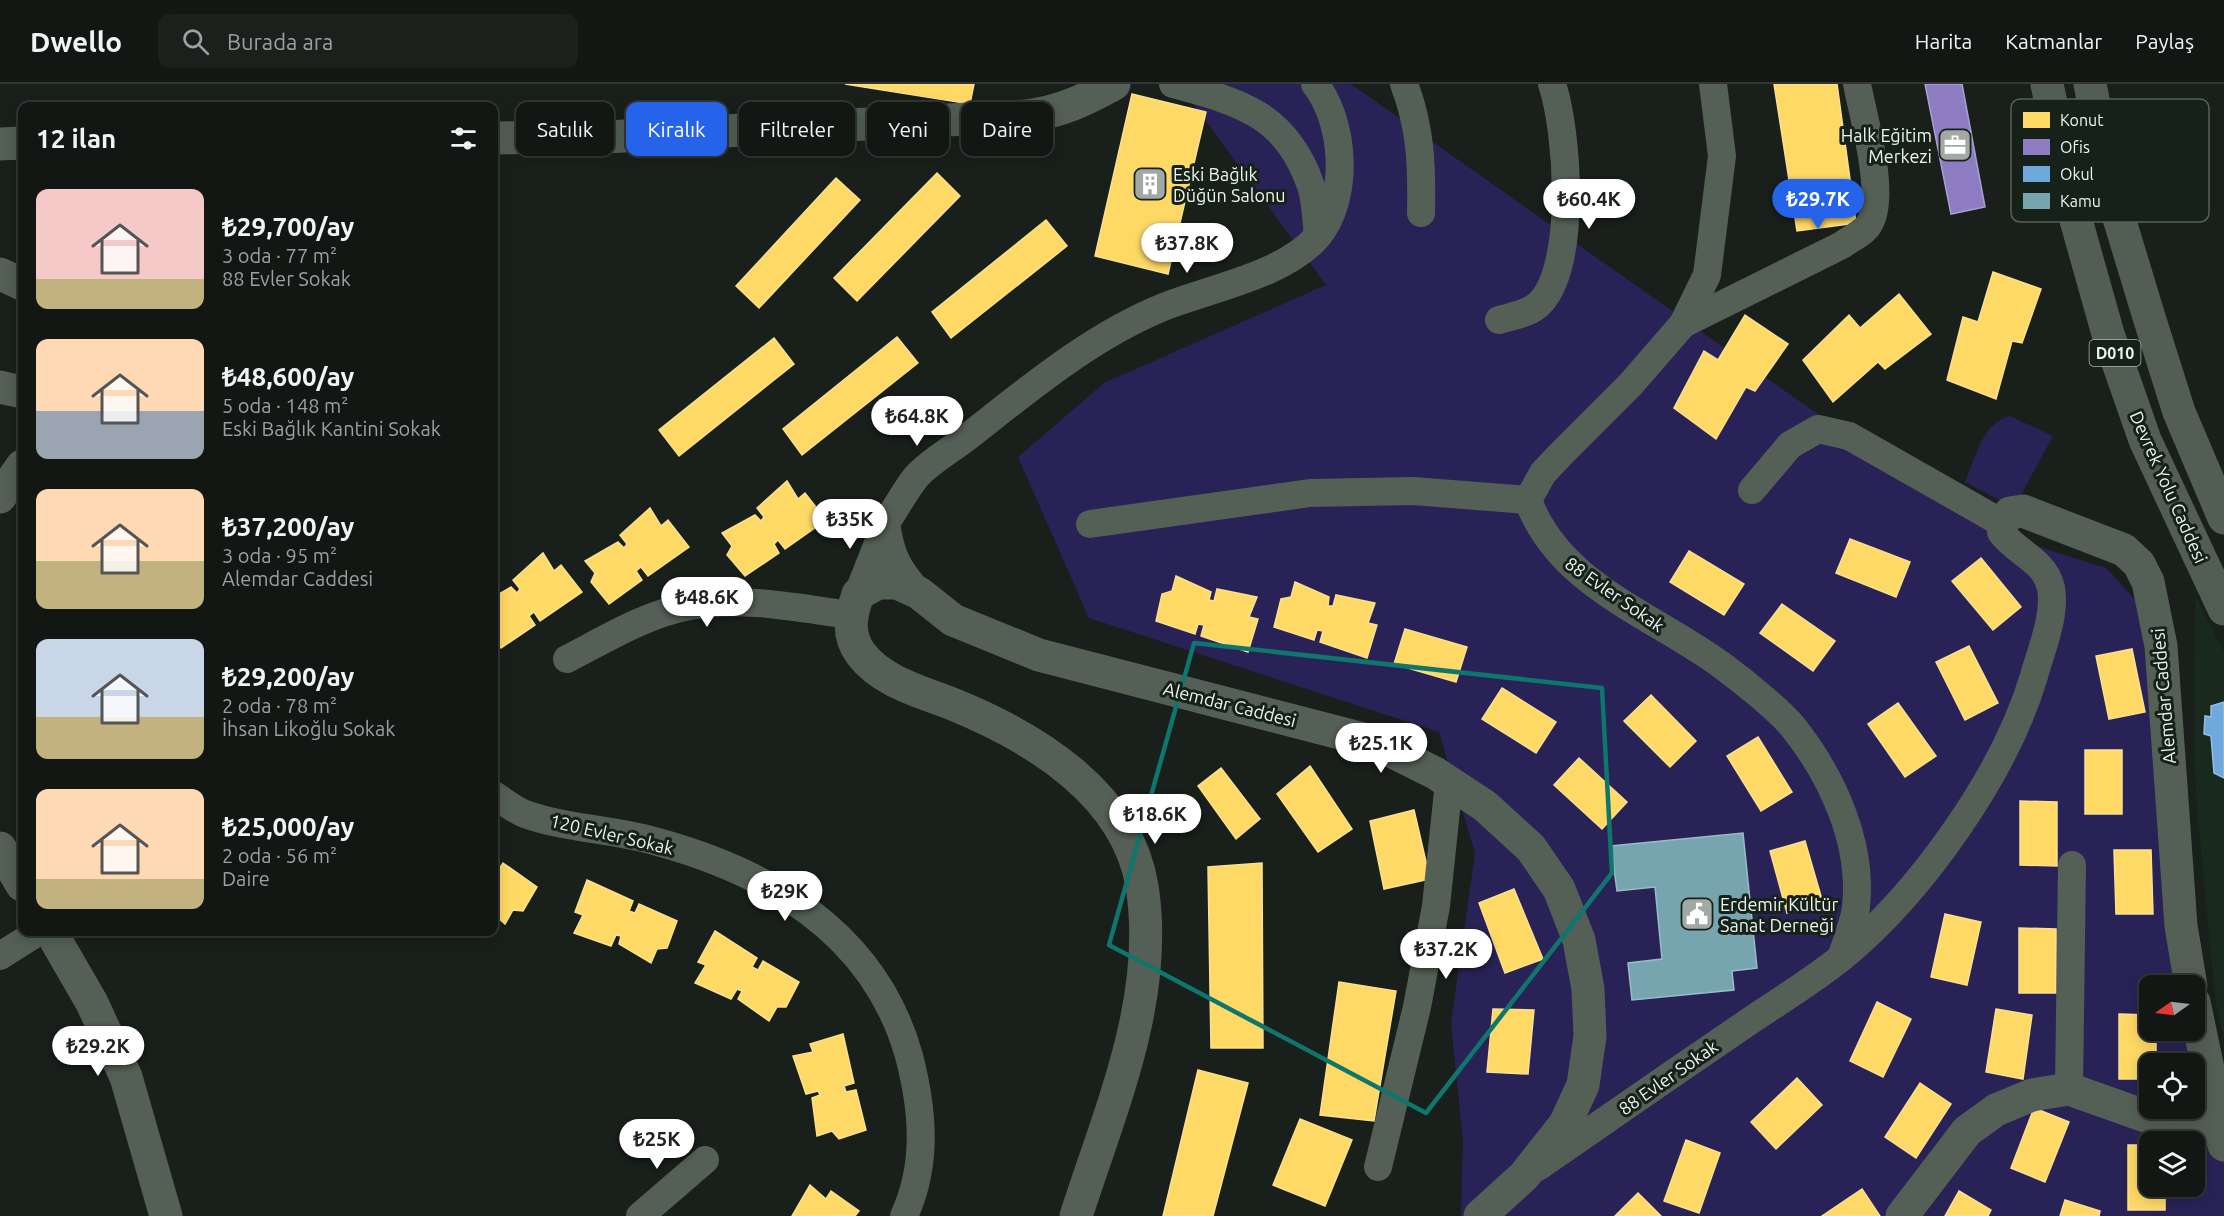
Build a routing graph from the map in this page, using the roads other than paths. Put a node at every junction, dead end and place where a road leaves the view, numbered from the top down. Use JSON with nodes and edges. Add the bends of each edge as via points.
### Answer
{"nodes":[{"id":1,"x":1114,"y":84,"type":"edge"},
{"id":2,"x":1173,"y":84,"type":"edge"},
{"id":3,"x":1315,"y":84,"type":"edge"},
{"id":4,"x":1404,"y":84,"type":"edge"},
{"id":5,"x":1552,"y":84,"type":"edge"},
{"id":6,"x":1713,"y":84,"type":"edge"},
{"id":7,"x":1857,"y":84,"type":"edge"},
{"id":8,"x":2047,"y":84,"type":"edge"},
{"id":9,"x":2090,"y":84,"type":"edge"},
{"id":10,"x":2050,"y":99,"type":"edge"},
{"id":11,"x":2093,"y":99,"type":"edge"},
{"id":12,"x":498,"y":138,"type":"edge"},
{"id":13,"x":18,"y":143,"type":"edge"},
{"id":14,"x":0,"y":144,"type":"edge"},
{"id":15,"x":1421,"y":213,"type":"dead end"},
{"id":16,"x":2077,"y":222,"type":"edge"},
{"id":17,"x":2120,"y":222,"type":"edge"},
{"id":18,"x":1318,"y":236,"type":"junction"},
{"id":19,"x":0,"y":274,"type":"edge"},
{"id":20,"x":18,"y":282,"type":"edge"},
{"id":21,"x":1499,"y":320,"type":"dead end"},
{"id":22,"x":1683,"y":324,"type":"junction"},
{"id":23,"x":0,"y":387,"type":"edge"},
{"id":24,"x":18,"y":391,"type":"edge"},
{"id":25,"x":18,"y":472,"type":"edge"},
{"id":26,"x":1752,"y":490,"type":"dead end"},
{"id":27,"x":0,"y":497,"type":"edge"},
{"id":28,"x":1528,"y":500,"type":"junction"},
{"id":29,"x":2224,"y":518,"type":"edge"},
{"id":30,"x":886,"y":523,"type":"junction"},
{"id":31,"x":2002,"y":523,"type":"junction"},
{"id":32,"x":1090,"y":524,"type":"dead end"},
{"id":33,"x":919,"y":592,"type":"junction"},
{"id":34,"x":854,"y":604,"type":"junction"},
{"id":35,"x":2224,"y":609,"type":"edge"},
{"id":36,"x":567,"y":659,"type":"dead end"},
{"id":37,"x":1449,"y":782,"type":"junction"},
{"id":38,"x":498,"y":797,"type":"edge"},
{"id":39,"x":0,"y":848,"type":"edge"},
{"id":40,"x":2072,"y":865,"type":"dead end"},
{"id":41,"x":18,"y":878,"type":"edge"},
{"id":42,"x":32,"y":936,"type":"edge"},
{"id":43,"x":53,"y":936,"type":"edge"},
{"id":44,"x":0,"y":956,"type":"edge"},
{"id":45,"x":1841,"y":957,"type":"junction"},
{"id":46,"x":2190,"y":975,"type":"edge"},
{"id":47,"x":2199,"y":1041,"type":"edge"},
{"id":48,"x":2069,"y":1089,"type":"junction"},
{"id":49,"x":2210,"y":1139,"type":"edge"},
{"id":50,"x":705,"y":1160,"type":"dead end"},
{"id":51,"x":1378,"y":1167,"type":"dead end"},
{"id":52,"x":1524,"y":1176,"type":"junction"},
{"id":53,"x":166,"y":1216,"type":"edge"},
{"id":54,"x":640,"y":1216,"type":"edge"},
{"id":55,"x":904,"y":1216,"type":"edge"},
{"id":56,"x":1076,"y":1216,"type":"edge"},
{"id":57,"x":1480,"y":1216,"type":"edge"},
{"id":58,"x":1902,"y":1216,"type":"edge"}],
"edges":[{"from":1,"to":12,"type":"street","via":[[1077,104],[1026,116]]},
{"from":2,"to":18,"type":"street","via":[[1226,98],[1261,114],[1293,145],[1312,187]]},
{"from":3,"to":18,"type":"street","via":[[1335,127],[1339,171],[1333,213]]},
{"from":4,"to":15,"type":"street","via":[[1413,106],[1423,160]]},
{"from":5,"to":21,"type":"street","via":[[1564,163],[1566,239],[1557,275],[1541,302],[1527,312]]},
{"from":6,"to":22,"type":"street","via":[[1722,156],[1717,200],[1707,275]]},
{"from":7,"to":22,"type":"street","via":[[1876,185],[1876,210],[1866,229],[1842,245]]},
{"from":8,"to":10,"type":"highway","name":"Devrek Yolu Caddesi","number":"D010"},
{"from":9,"to":11,"type":"highway","name":"Devrek Yolu Caddesi","number":"D010"},
{"from":13,"to":14,"type":"street"},
{"from":16,"to":35,"type":"highway","name":"Devrek Yolu Caddesi","number":"D010","via":[[2145,440]]},
{"from":17,"to":29,"type":"highway","name":"Devrek Yolu Caddesi","number":"D010","via":[[2179,412]]},
{"from":18,"to":30,"type":"street","via":[[1304,250],[1267,270],[1164,307],[1083,350],[916,477]]},
{"from":19,"to":20,"type":"street"},
{"from":22,"to":28,"type":"street","via":[[1630,385],[1543,473]]},
{"from":23,"to":24,"type":"street"},
{"from":25,"to":27,"type":"street"},
{"from":26,"to":31,"type":"street","via":[[1790,445],[1818,429],[1849,436]]},
{"from":28,"to":32,"type":"street","via":[[1413,491],[1310,493]]},
{"from":28,"to":45,"type":"street","name":"88 Evler Sokak","via":[[1537,525],[1564,561],[1724,667],[1792,726],[1830,783],[1848,828],[1856,875],[1856,909]]},
{"from":30,"to":33,"type":"street","via":[[890,549],[899,570]]},
{"from":30,"to":34,"type":"street"},
{"from":31,"to":45,"type":"street","name":"88 Evler Sokak","via":[[2001,532],[2045,571],[2051,588],[2052,608],[2028,698],[1996,766],[1942,850],[1894,906]]},
{"from":31,"to":46,"type":"street","name":"Alemdar Caddesi","via":[[2010,513],[2023,511],[2107,541],[2139,564],[2148,582],[2161,646],[2181,926]]},
{"from":33,"to":34,"type":"street","name":"Alemdar Caddesi","via":[[897,583],[878,583]]},
{"from":33,"to":37,"type":"street","name":"Alemdar Caddesi","via":[[953,620],[1040,655],[1371,741]]},
{"from":34,"to":36,"type":"street","via":[[749,602],[689,606],[635,623]]},
{"from":34,"to":56,"type":"street","via":[[851,633],[861,654],[888,678],[966,710],[1037,747],[1086,784],[1124,831],[1142,885],[1147,956],[1136,1026]]},
{"from":37,"to":51,"type":"street","via":[[1436,906],[1417,1007]]},
{"from":37,"to":52,"type":"street","name":"Alemdar Caddesi","via":[[1485,806],[1531,848],[1559,889],[1579,940],[1588,988],[1590,1036],[1583,1086],[1565,1124]]},
{"from":38,"to":55,"type":"street","name":"120 Evler Sokak","via":[[524,813],[582,829],[653,840],[744,872],[809,909],[862,961],[901,1029],[920,1098],[921,1162]]},
{"from":39,"to":41,"type":"street"},
{"from":40,"to":48,"type":"street"},
{"from":42,"to":44,"type":"street"},
{"from":43,"to":53,"type":"street","via":[[92,1004],[126,1077]]},
{"from":45,"to":52,"type":"street","name":"88 Evler Sokak"},
{"from":47,"to":49,"type":"street"},
{"from":48,"to":49,"type":"street"},
{"from":48,"to":58,"type":"street","via":[[2032,1095],[2005,1106],[1967,1131]]},
{"from":50,"to":54,"type":"street"},
{"from":52,"to":57,"type":"street","name":"Alemdar Caddesi"}]}
